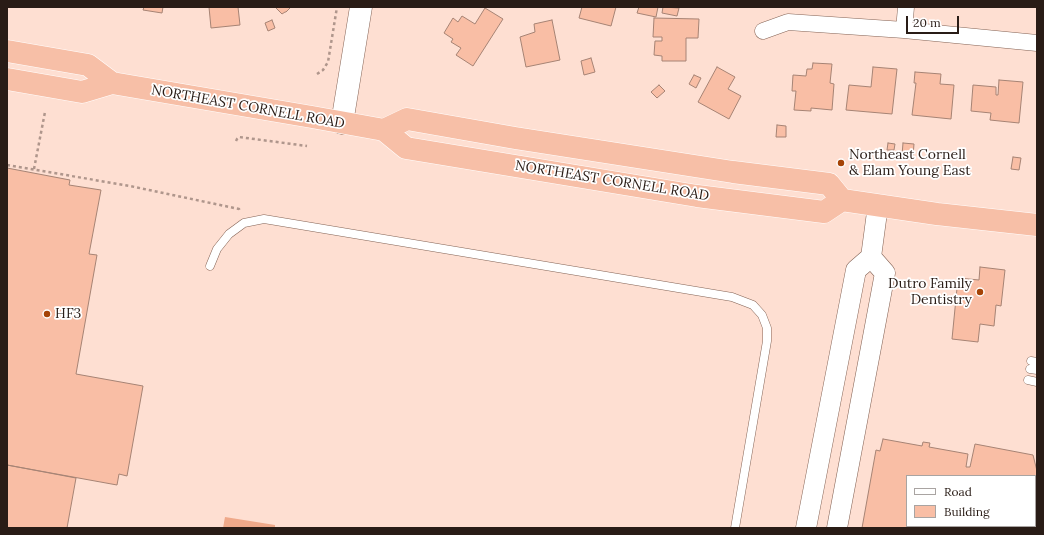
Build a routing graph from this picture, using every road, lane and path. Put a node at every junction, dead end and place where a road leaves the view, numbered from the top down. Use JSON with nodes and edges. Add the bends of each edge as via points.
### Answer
{"nodes":[{"id":1,"x":337,"y":7,"type":"edge"},
{"id":2,"x":361,"y":7,"type":"edge"},
{"id":3,"x":906,"y":7,"type":"edge"},
{"id":4,"x":763,"y":30,"type":"dead end"},
{"id":5,"x":904,"y":30,"type":"junction"},
{"id":6,"x":1037,"y":43,"type":"edge"},
{"id":7,"x":7,"y":52,"type":"edge"},
{"id":8,"x":317,"y":74,"type":"dead end"},
{"id":9,"x":7,"y":79,"type":"edge"},
{"id":10,"x":112,"y":83,"type":"junction"},
{"id":11,"x":45,"y":112,"type":"dead end"},
{"id":12,"x":342,"y":123,"type":"junction"},
{"id":13,"x":384,"y":130,"type":"junction"},
{"id":14,"x":236,"y":141,"type":"dead end"},
{"id":15,"x":307,"y":146,"type":"dead end"},
{"id":16,"x":7,"y":165,"type":"edge"},
{"id":17,"x":34,"y":170,"type":"junction"},
{"id":18,"x":842,"y":200,"type":"junction"},
{"id":19,"x":878,"y":205,"type":"junction"},
{"id":20,"x":244,"y":223,"type":"junction"},
{"id":21,"x":1037,"y":225,"type":"edge"},
{"id":22,"x":871,"y":257,"type":"junction"},
{"id":23,"x":210,"y":266,"type":"dead end"},
{"id":24,"x":1028,"y":380,"type":"dead end"},
{"id":25,"x":1037,"y":382,"type":"edge"},
{"id":26,"x":735,"y":528,"type":"edge"},
{"id":27,"x":806,"y":528,"type":"edge"},
{"id":28,"x":837,"y":528,"type":"edge"}],
"edges":[{"from":1,"to":8,"type":"path","via":[[328,62]]},
{"from":2,"to":12,"type":"main road"},
{"from":3,"to":5,"type":"street"},
{"from":4,"to":5,"type":"street","via":[[788,22]]},
{"from":5,"to":6,"type":"street"},
{"from":7,"to":10,"type":"highway","name":"NORTHEAST CORNELL ROAD","via":[[88,65]]},
{"from":9,"to":10,"type":"highway","name":"NORTHEAST CORNELL ROAD","via":[[82,92]]},
{"from":10,"to":12,"type":"highway","name":"NORTHEAST CORNELL ROAD"},
{"from":11,"to":17,"type":"path"},
{"from":12,"to":13,"type":"highway","name":"NORTHEAST CORNELL ROAD"},
{"from":13,"to":18,"type":"highway","name":"NORTHEAST CORNELL ROAD","via":[[406,148],[697,196],[824,212]]},
{"from":13,"to":18,"type":"highway","name":"NORTHEAST CORNELL ROAD","via":[[407,119],[702,168],[829,184]]},
{"from":14,"to":15,"type":"path","via":[[239,137]]},
{"from":16,"to":17,"type":"path"},
{"from":17,"to":20,"type":"path","via":[[239,208]]},
{"from":18,"to":19,"type":"highway"},
{"from":19,"to":21,"type":"highway"},
{"from":19,"to":22,"type":"street"},
{"from":20,"to":23,"type":"lane","via":[[229,234],[217,249]]},
{"from":20,"to":26,"type":"lane","via":[[264,219],[732,297],[753,305],[762,315],[767,328],[767,341]]},
{"from":22,"to":27,"type":"street","via":[[856,270]]},
{"from":22,"to":28,"type":"street","via":[[885,273]]},
{"from":24,"to":25,"type":"lane"}]}
